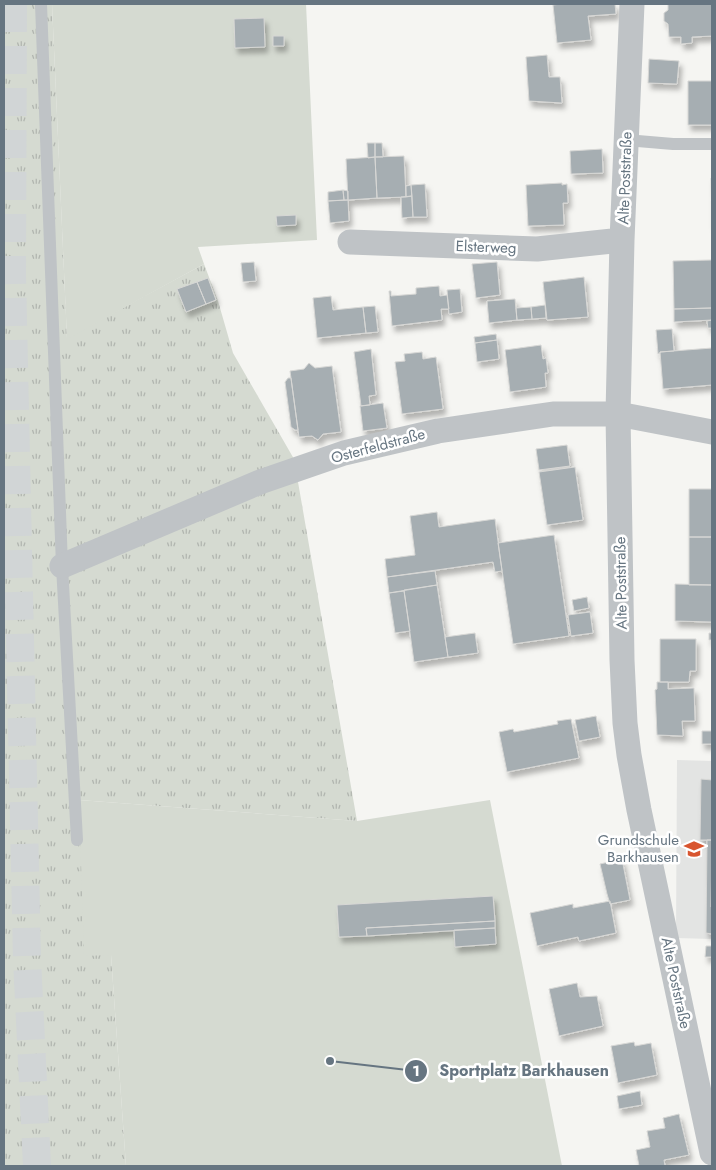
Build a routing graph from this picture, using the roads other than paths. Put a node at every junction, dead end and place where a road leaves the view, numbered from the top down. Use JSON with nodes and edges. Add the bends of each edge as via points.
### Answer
{"nodes":[{"id":1,"x":41,"y":4,"type":"edge"},
{"id":2,"x":632,"y":4,"type":"edge"},
{"id":3,"x":626,"y":140,"type":"junction"},
{"id":4,"x":712,"y":144,"type":"edge"},
{"id":5,"x":622,"y":240,"type":"junction"},
{"id":6,"x":350,"y":242,"type":"dead end"},
{"id":7,"x":618,"y":414,"type":"junction"},
{"id":8,"x":712,"y":432,"type":"edge"},
{"id":9,"x":62,"y":566,"type":"junction"},
{"id":10,"x":77,"y":840,"type":"dead end"},
{"id":11,"x":712,"y":1154,"type":"edge"}],
"edges":[{"from":1,"to":9,"type":"lane"},
{"from":2,"to":3,"type":"street","name":"Alte Poststraße"},
{"from":3,"to":4,"type":"lane"},
{"from":3,"to":5,"type":"street","name":"Alte Poststraße"},
{"from":5,"to":6,"type":"street","name":"Elsterweg","via":[[537,249]]},
{"from":5,"to":7,"type":"street","name":"Alte Poststraße"},
{"from":7,"to":8,"type":"street","name":"Osterfeldstraße"},
{"from":7,"to":9,"type":"street","name":"Osterfeldstraße","via":[[552,414],[438,431],[344,453],[260,482]]},
{"from":7,"to":11,"type":"street","name":"Alte Poststraße","via":[[622,660],[629,755]]},
{"from":9,"to":10,"type":"lane"}]}
